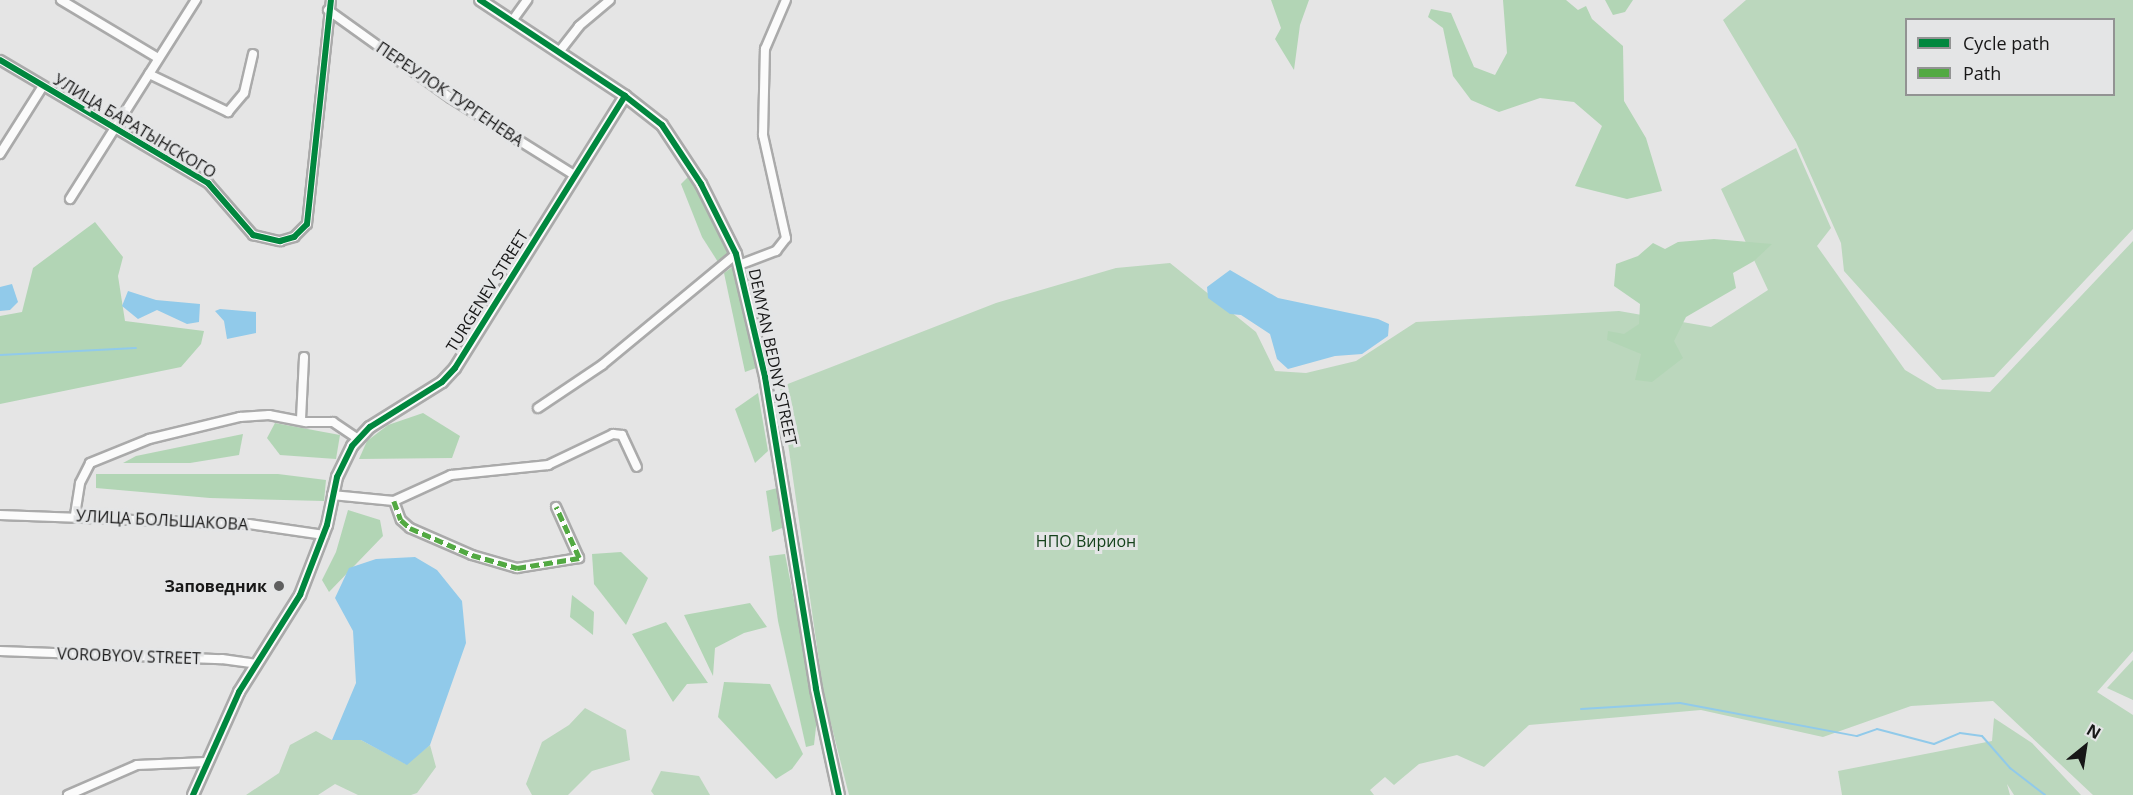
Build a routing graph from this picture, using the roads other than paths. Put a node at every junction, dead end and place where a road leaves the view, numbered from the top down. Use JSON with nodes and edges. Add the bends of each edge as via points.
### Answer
{"nodes":[{"id":1,"x":61,"y":0,"type":"edge"},
{"id":2,"x":196,"y":0,"type":"edge"},
{"id":3,"x":331,"y":0,"type":"edge"},
{"id":4,"x":480,"y":0,"type":"edge"},
{"id":5,"x":527,"y":0,"type":"edge"},
{"id":6,"x":610,"y":0,"type":"edge"},
{"id":7,"x":786,"y":0,"type":"edge"},
{"id":8,"x":328,"y":10,"type":"junction"},
{"id":9,"x":512,"y":21,"type":"junction"},
{"id":10,"x":559,"y":52,"type":"junction"},
{"id":11,"x":253,"y":54,"type":"dead end"},
{"id":12,"x":158,"y":58,"type":"junction"},
{"id":13,"x":0,"y":60,"type":"edge"},
{"id":14,"x":149,"y":74,"type":"junction"},
{"id":15,"x":43,"y":86,"type":"junction"},
{"id":16,"x":625,"y":96,"type":"junction"},
{"id":17,"x":116,"y":128,"type":"junction"},
{"id":18,"x":0,"y":154,"type":"edge"},
{"id":19,"x":574,"y":175,"type":"junction"},
{"id":20,"x":69,"y":200,"type":"dead end"},
{"id":21,"x":736,"y":254,"type":"junction"},
{"id":22,"x":739,"y":265,"type":"junction"},
{"id":23,"x":304,"y":357,"type":"dead end"},
{"id":24,"x":538,"y":408,"type":"dead end"},
{"id":25,"x":301,"y":419,"type":"junction"},
{"id":26,"x":358,"y":439,"type":"junction"},
{"id":27,"x":637,"y":467,"type":"dead end"},
{"id":28,"x":332,"y":495,"type":"junction"},
{"id":29,"x":394,"y":501,"type":"junction"},
{"id":30,"x":556,"y":507,"type":"dead end"},
{"id":31,"x":0,"y":515,"type":"edge"},
{"id":32,"x":75,"y":515,"type":"junction"},
{"id":33,"x":324,"y":534,"type":"junction"},
{"id":34,"x":0,"y":651,"type":"edge"},
{"id":35,"x":257,"y":664,"type":"junction"},
{"id":36,"x":206,"y":762,"type":"junction"},
{"id":37,"x":68,"y":795,"type":"edge"},
{"id":38,"x":193,"y":795,"type":"edge"},
{"id":39,"x":839,"y":795,"type":"edge"}],
"edges":[{"from":1,"to":12,"type":"street"},
{"from":2,"to":12,"type":"street"},
{"from":3,"to":8,"type":"street"},
{"from":4,"to":9,"type":"street","name":"DEMYAN BEDNY STREET"},
{"from":5,"to":9,"type":"street"},
{"from":6,"to":10,"type":"street","via":[[579,26]]},
{"from":7,"to":22,"type":"street","via":[[765,49],[763,123],[786,238],[776,251]]},
{"from":8,"to":17,"type":"street","name":"УЛИЦА БАРАТЫНСКОГО","via":[[307,224],[294,237],[280,241],[253,235],[208,183]]},
{"from":8,"to":19,"type":"street","name":"ПЕРЕУЛОК ТУРГЕНЕВА","via":[[451,98]]},
{"from":9,"to":10,"type":"street","name":"DEMYAN BEDNY STREET"},
{"from":10,"to":16,"type":"street","name":"DEMYAN BEDNY STREET"},
{"from":11,"to":14,"type":"street","via":[[244,93],[228,112]]},
{"from":12,"to":14,"type":"street"},
{"from":13,"to":15,"type":"street","name":"УЛИЦА БАРАТЫНСКОГО"},
{"from":14,"to":17,"type":"street"},
{"from":15,"to":17,"type":"street","name":"УЛИЦА БАРАТЫНСКОГО"},
{"from":15,"to":18,"type":"street"},
{"from":16,"to":19,"type":"street","name":"TURGENEV STREET"},
{"from":16,"to":21,"type":"street","name":"DEMYAN BEDNY STREET","via":[[662,125],[682,152]]},
{"from":17,"to":20,"type":"street"},
{"from":19,"to":26,"type":"street","name":"TURGENEV STREET","via":[[455,368],[442,382],[394,409]]},
{"from":21,"to":22,"type":"street","name":"DEMYAN BEDNY STREET"},
{"from":21,"to":24,"type":"street","via":[[602,365]]},
{"from":22,"to":39,"type":"street","name":"DEMYAN BEDNY STREET","via":[[770,400],[813,671]]},
{"from":23,"to":25,"type":"street"},
{"from":25,"to":26,"type":"street","via":[[333,422]]},
{"from":25,"to":32,"type":"street","via":[[240,417],[149,439],[90,463],[80,483]]},
{"from":26,"to":28,"type":"street","name":"TURGENEV STREET"},
{"from":27,"to":29,"type":"street","via":[[622,435],[613,434],[548,465],[451,475]]},
{"from":28,"to":29,"type":"street"},
{"from":28,"to":33,"type":"street","name":"TURGENEV STREET"},
{"from":29,"to":30,"type":"street","via":[[401,520],[410,528],[472,555],[517,568],[579,558]]},
{"from":31,"to":32,"type":"street","name":"УЛИЦА БОЛЬШАКОВА"},
{"from":32,"to":33,"type":"street","name":"УЛИЦА БОЛЬШАКОВА","via":[[291,527]]},
{"from":33,"to":35,"type":"street","name":"TURGENEV STREET","via":[[300,595]]},
{"from":34,"to":35,"type":"street","name":"VOROBYOV STREET","via":[[222,659]]},
{"from":35,"to":36,"type":"street","name":"TURGENEV STREET"},
{"from":36,"to":37,"type":"street","via":[[137,765]]},
{"from":36,"to":38,"type":"street","name":"TURGENEV STREET"}]}
